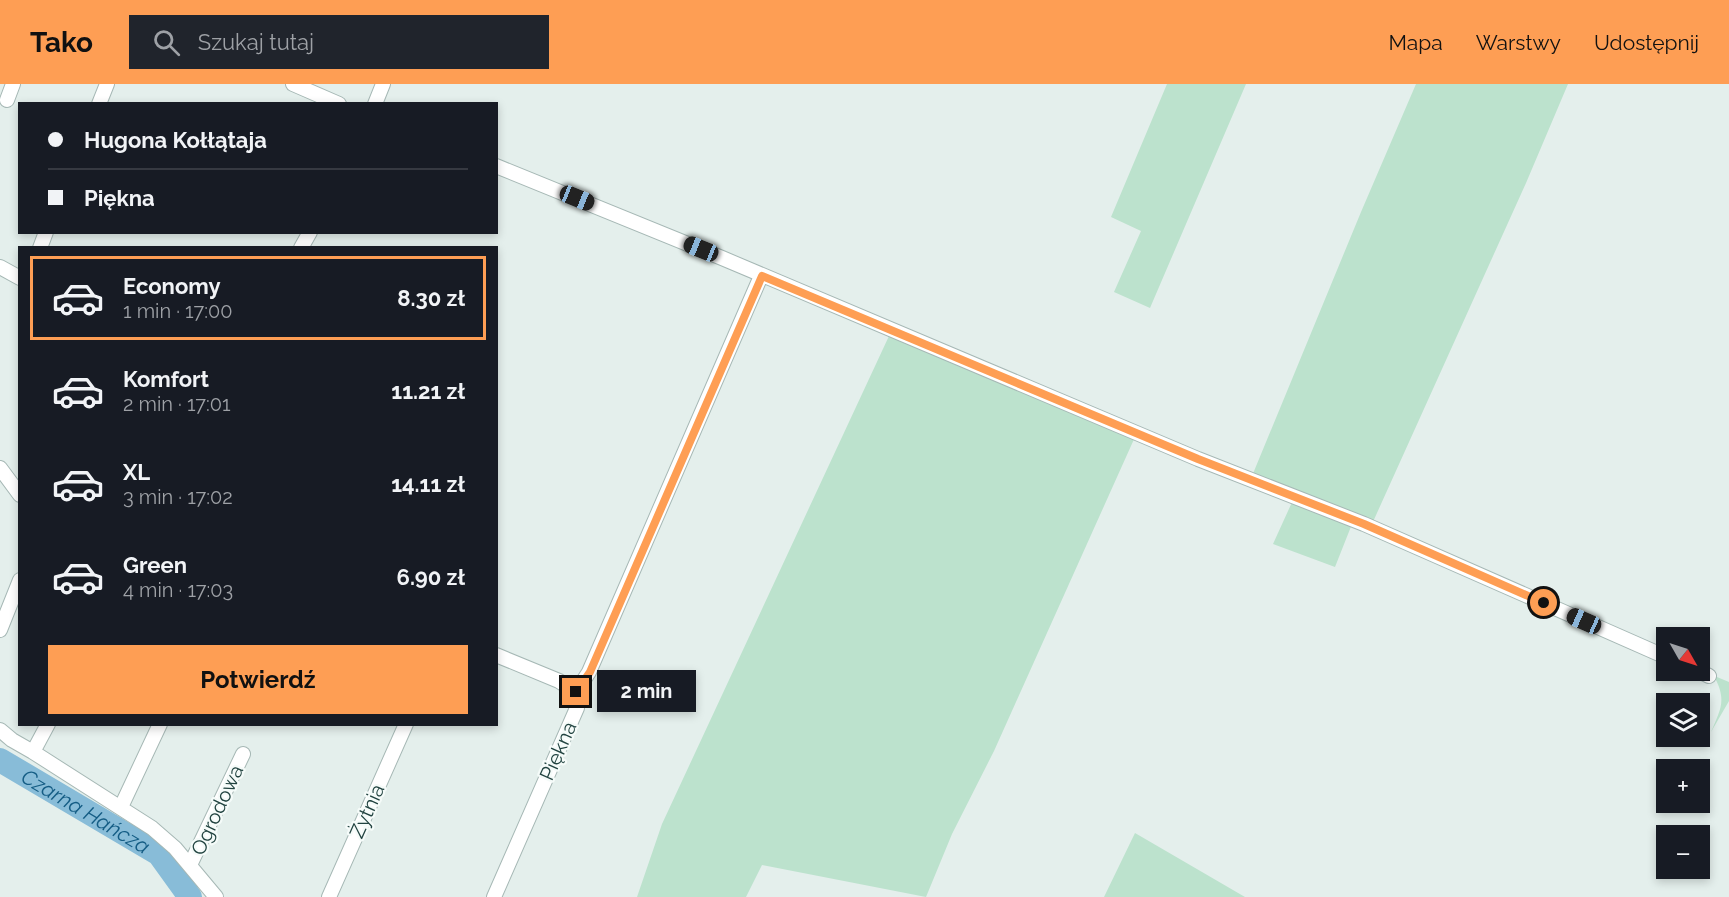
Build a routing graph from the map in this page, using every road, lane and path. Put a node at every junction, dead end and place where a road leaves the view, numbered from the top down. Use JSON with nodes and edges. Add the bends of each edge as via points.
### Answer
{"nodes":[{"id":1,"x":13,"y":84,"type":"edge"},
{"id":2,"x":107,"y":84,"type":"edge"},
{"id":3,"x":293,"y":84,"type":"edge"},
{"id":4,"x":383,"y":84,"type":"edge"},
{"id":5,"x":7,"y":100,"type":"dead end"},
{"id":6,"x":100,"y":102,"type":"edge"},
{"id":7,"x":334,"y":102,"type":"edge"},
{"id":8,"x":376,"y":102,"type":"edge"},
{"id":9,"x":498,"y":167,"type":"edge"},
{"id":10,"x":0,"y":267,"type":"edge"},
{"id":11,"x":762,"y":276,"type":"junction"},
{"id":12,"x":18,"y":278,"type":"edge"},
{"id":13,"x":0,"y":468,"type":"edge"},
{"id":14,"x":18,"y":492,"type":"edge"},
{"id":15,"x":18,"y":585,"type":"edge"},
{"id":16,"x":0,"y":630,"type":"edge"},
{"id":17,"x":1656,"y":653,"type":"edge"},
{"id":18,"x":498,"y":656,"type":"edge"},
{"id":19,"x":576,"y":692,"type":"junction"},
{"id":20,"x":47,"y":726,"type":"edge"},
{"id":21,"x":159,"y":726,"type":"edge"},
{"id":22,"x":405,"y":726,"type":"edge"},
{"id":23,"x":0,"y":730,"type":"edge"},
{"id":24,"x":33,"y":752,"type":"junction"},
{"id":25,"x":243,"y":754,"type":"dead end"},
{"id":26,"x":121,"y":807,"type":"junction"},
{"id":27,"x":190,"y":865,"type":"junction"},
{"id":28,"x":216,"y":897,"type":"edge"},
{"id":29,"x":329,"y":897,"type":"edge"},
{"id":30,"x":494,"y":897,"type":"edge"}],
"edges":[{"from":1,"to":5,"type":"street"},
{"from":2,"to":6,"type":"street"},
{"from":3,"to":7,"type":"street"},
{"from":4,"to":8,"type":"street"},
{"from":9,"to":11,"type":"street"},
{"from":10,"to":12,"type":"street"},
{"from":11,"to":17,"type":"street","via":[[1364,524]]},
{"from":11,"to":19,"type":"street","name":"Piękna","via":[[590,672]]},
{"from":13,"to":14,"type":"street"},
{"from":15,"to":16,"type":"street"},
{"from":18,"to":19,"type":"street"},
{"from":19,"to":30,"type":"street","name":"Piękna","via":[[577,708]]},
{"from":20,"to":24,"type":"street"},
{"from":21,"to":26,"type":"street"},
{"from":22,"to":29,"type":"street","name":"Żytnia"},
{"from":23,"to":24,"type":"street","name":"Ogrodowa"},
{"from":24,"to":26,"type":"street","name":"Ogrodowa"},
{"from":25,"to":27,"type":"street","name":"Ogrodowa"},
{"from":26,"to":27,"type":"street","name":"Ogrodowa","via":[[152,828]]},
{"from":27,"to":28,"type":"street","name":"Ogrodowa"}]}
